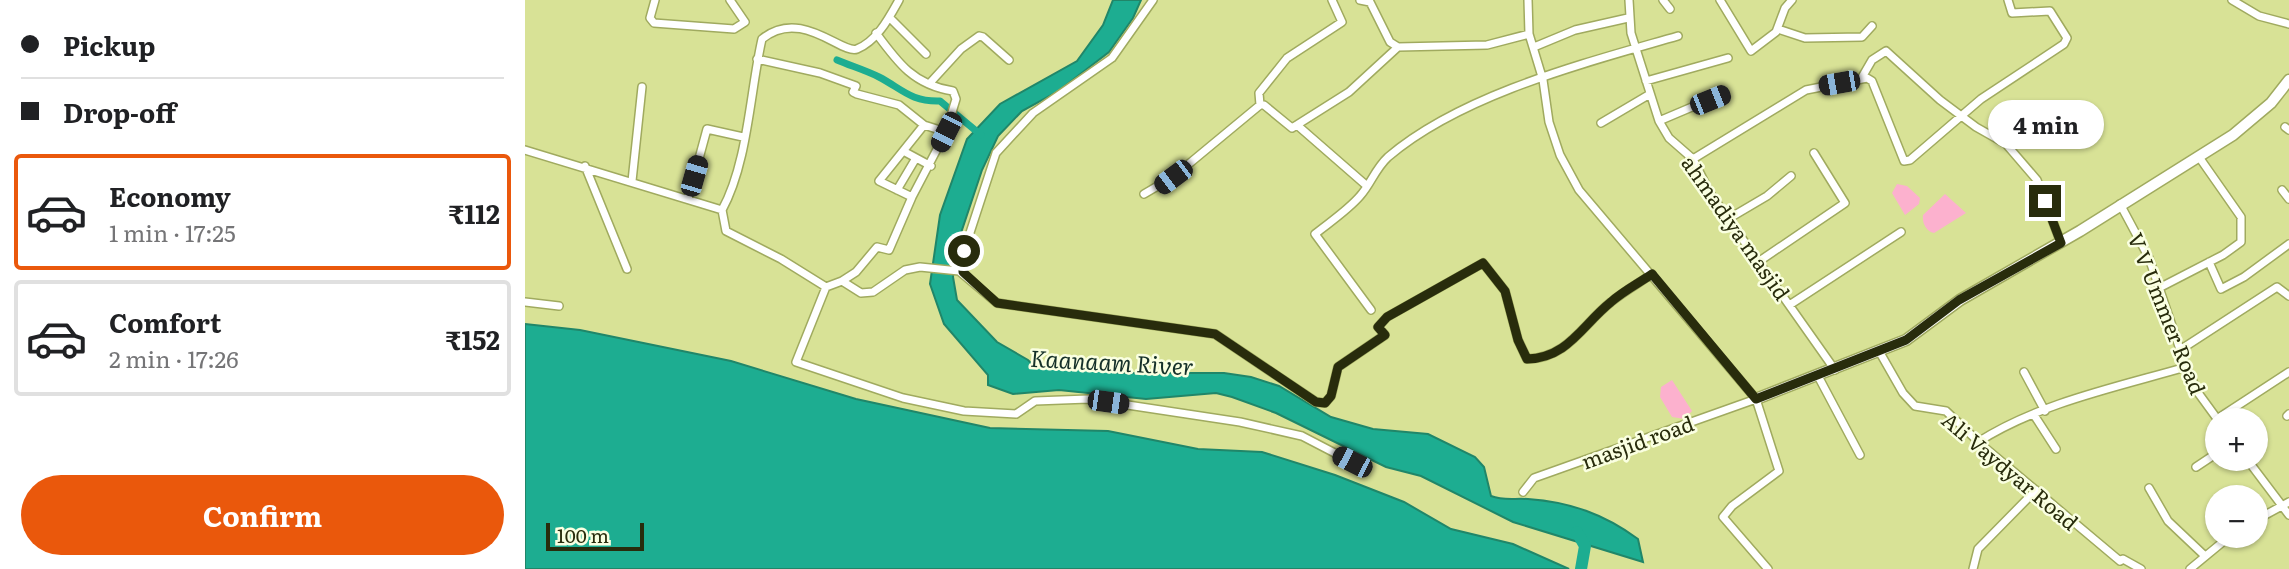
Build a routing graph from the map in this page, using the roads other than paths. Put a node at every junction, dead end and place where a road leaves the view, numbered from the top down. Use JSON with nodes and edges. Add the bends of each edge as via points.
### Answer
{"nodes":[{"id":1,"x":655,"y":0,"type":"edge"},
{"id":2,"x":730,"y":0,"type":"edge"},
{"id":3,"x":899,"y":0,"type":"edge"},
{"id":4,"x":1153,"y":0,"type":"edge"},
{"id":5,"x":1332,"y":0,"type":"edge"},
{"id":6,"x":1360,"y":0,"type":"edge"},
{"id":7,"x":1528,"y":0,"type":"edge"},
{"id":8,"x":1629,"y":0,"type":"edge"},
{"id":9,"x":1663,"y":0,"type":"edge"},
{"id":10,"x":1720,"y":0,"type":"edge"},
{"id":11,"x":1792,"y":0,"type":"edge"},
{"id":12,"x":2008,"y":0,"type":"edge"},
{"id":13,"x":2232,"y":0,"type":"edge"},
{"id":14,"x":1670,"y":9,"type":"dead end"},
{"id":15,"x":890,"y":18,"type":"junction"},
{"id":16,"x":1628,"y":18,"type":"junction"},
{"id":17,"x":2289,"y":24,"type":"edge"},
{"id":18,"x":1872,"y":26,"type":"dead end"},
{"id":19,"x":1778,"y":29,"type":"junction"},
{"id":20,"x":876,"y":33,"type":"junction"},
{"id":21,"x":1529,"y":34,"type":"junction"},
{"id":22,"x":1678,"y":36,"type":"dead end"},
{"id":23,"x":1398,"y":47,"type":"junction"},
{"id":24,"x":1534,"y":47,"type":"junction"},
{"id":25,"x":1636,"y":48,"type":"junction"},
{"id":26,"x":926,"y":54,"type":"dead end"},
{"id":27,"x":1728,"y":58,"type":"dead end"},
{"id":28,"x":757,"y":59,"type":"junction"},
{"id":29,"x":1009,"y":61,"type":"dead end"},
{"id":30,"x":1861,"y":79,"type":"junction"},
{"id":31,"x":1543,"y":80,"type":"junction"},
{"id":32,"x":2289,"y":80,"type":"edge"},
{"id":33,"x":1646,"y":81,"type":"junction"},
{"id":34,"x":929,"y":84,"type":"junction"},
{"id":35,"x":642,"y":87,"type":"dead end"},
{"id":36,"x":1725,"y":93,"type":"dead end"},
{"id":37,"x":1650,"y":94,"type":"junction"},
{"id":38,"x":1259,"y":105,"type":"junction"},
{"id":39,"x":1962,"y":116,"type":"junction"},
{"id":40,"x":1659,"y":121,"type":"junction"},
{"id":41,"x":1601,"y":123,"type":"dead end"},
{"id":42,"x":924,"y":125,"type":"junction"},
{"id":43,"x":1297,"y":125,"type":"junction"},
{"id":44,"x":946,"y":132,"type":"junction"},
{"id":45,"x":743,"y":137,"type":"junction"},
{"id":46,"x":525,"y":150,"type":"edge"},
{"id":47,"x":905,"y":152,"type":"junction"},
{"id":48,"x":1814,"y":153,"type":"dead end"},
{"id":49,"x":2199,"y":157,"type":"junction"},
{"id":50,"x":916,"y":158,"type":"junction"},
{"id":51,"x":1693,"y":159,"type":"junction"},
{"id":52,"x":585,"y":166,"type":"junction"},
{"id":53,"x":931,"y":166,"type":"junction"},
{"id":54,"x":1791,"y":176,"type":"dead end"},
{"id":55,"x":632,"y":181,"type":"junction"},
{"id":56,"x":1367,"y":186,"type":"junction"},
{"id":57,"x":897,"y":190,"type":"junction"},
{"id":58,"x":2282,"y":190,"type":"dead end"},
{"id":59,"x":1144,"y":194,"type":"dead end"},
{"id":60,"x":912,"y":197,"type":"junction"},
{"id":61,"x":688,"y":199,"type":"junction"},
{"id":62,"x":2289,"y":199,"type":"edge"},
{"id":63,"x":2120,"y":204,"type":"junction"},
{"id":64,"x":722,"y":210,"type":"junction"},
{"id":65,"x":1728,"y":219,"type":"junction"},
{"id":66,"x":1901,"y":232,"type":"dead end"},
{"id":67,"x":2061,"y":243,"type":"junction"},
{"id":68,"x":2289,"y":244,"type":"edge"},
{"id":69,"x":1758,"y":262,"type":"junction"},
{"id":70,"x":2209,"y":262,"type":"junction"},
{"id":71,"x":627,"y":268,"type":"dead end"},
{"id":72,"x":961,"y":271,"type":"junction"},
{"id":73,"x":1652,"y":274,"type":"junction"},
{"id":74,"x":842,"y":281,"type":"junction"},
{"id":75,"x":826,"y":287,"type":"junction"},
{"id":76,"x":2159,"y":288,"type":"junction"},
{"id":77,"x":2289,"y":296,"type":"edge"},
{"id":78,"x":525,"y":302,"type":"edge"},
{"id":79,"x":1791,"y":304,"type":"junction"},
{"id":80,"x":559,"y":306,"type":"dead end"},
{"id":81,"x":1371,"y":310,"type":"dead end"},
{"id":82,"x":2180,"y":350,"type":"junction"},
{"id":83,"x":1879,"y":351,"type":"junction"},
{"id":84,"x":2186,"y":367,"type":"junction"},
{"id":85,"x":1835,"y":370,"type":"junction"},
{"id":86,"x":2024,"y":372,"type":"dead end"},
{"id":87,"x":2289,"y":372,"type":"edge"},
{"id":88,"x":1818,"y":376,"type":"junction"},
{"id":89,"x":1756,"y":399,"type":"junction"},
{"id":90,"x":2211,"y":408,"type":"edge"},
{"id":91,"x":2236,"y":408,"type":"edge"},
{"id":92,"x":2045,"y":411,"type":"junction"},
{"id":93,"x":2034,"y":415,"type":"junction"},
{"id":94,"x":1978,"y":442,"type":"junction"},
{"id":95,"x":2056,"y":449,"type":"dead end"},
{"id":96,"x":1860,"y":455,"type":"dead end"},
{"id":97,"x":2205,"y":461,"type":"edge"},
{"id":98,"x":1352,"y":462,"type":"dead end"},
{"id":99,"x":2196,"y":467,"type":"dead end"},
{"id":100,"x":2255,"y":471,"type":"edge"},
{"id":101,"x":2150,"y":488,"type":"dead end"},
{"id":102,"x":2036,"y":490,"type":"junction"},
{"id":103,"x":1523,"y":492,"type":"dead end"},
{"id":104,"x":2289,"y":502,"type":"edge"},
{"id":105,"x":2280,"y":506,"type":"junction"},
{"id":106,"x":2268,"y":513,"type":"edge"},
{"id":107,"x":2289,"y":515,"type":"edge"},
{"id":108,"x":2215,"y":548,"type":"edge"},
{"id":109,"x":2205,"y":556,"type":"junction"},
{"id":110,"x":2120,"y":561,"type":"junction"},
{"id":111,"x":1767,"y":569,"type":"edge"},
{"id":112,"x":1973,"y":569,"type":"edge"},
{"id":113,"x":2115,"y":569,"type":"edge"},
{"id":114,"x":2141,"y":569,"type":"edge"},
{"id":115,"x":2190,"y":569,"type":"edge"}],
"edges":[{"from":1,"to":2,"type":"street","via":[[650,18],[654,23],[734,29],[745,22]]},
{"from":3,"to":15,"type":"street"},
{"from":4,"to":72,"type":"street","via":[[1112,58],[1033,113],[996,153]]},
{"from":5,"to":38,"type":"street","via":[[1342,22],[1287,58],[1259,93]]},
{"from":6,"to":23,"type":"street","via":[[1370,2],[1390,42]]},
{"from":7,"to":21,"type":"street"},
{"from":8,"to":16,"type":"street","name":"ahmadiya masjid"},
{"from":9,"to":14,"type":"street"},
{"from":10,"to":19,"type":"street","via":[[1751,51]]},
{"from":11,"to":19,"type":"street"},
{"from":12,"to":39,"type":"street","via":[[2012,13],[2050,12],[2067,38]]},
{"from":13,"to":17,"type":"street","via":[[2259,16]]},
{"from":15,"to":20,"type":"street"},
{"from":15,"to":26,"type":"street"},
{"from":16,"to":24,"type":"street","via":[[1574,30]]},
{"from":16,"to":25,"type":"street","name":"ahmadiya masjid"},
{"from":18,"to":19,"type":"street","via":[[1862,37],[1805,38]]},
{"from":20,"to":28,"type":"street","via":[[858,49],[850,50],[813,30],[773,30],[762,39]]},
{"from":20,"to":34,"type":"street","via":[[903,69]]},
{"from":21,"to":23,"type":"street","via":[[1487,45]]},
{"from":21,"to":24,"type":"street"},
{"from":22,"to":25,"type":"street"},
{"from":23,"to":43,"type":"street","via":[[1349,92]]},
{"from":24,"to":31,"type":"street"},
{"from":25,"to":31,"type":"street"},
{"from":25,"to":33,"type":"street","name":"ahmadiya masjid"},
{"from":27,"to":33,"type":"street"},
{"from":28,"to":42,"type":"street","via":[[856,86],[853,92],[899,105]]},
{"from":28,"to":45,"type":"street"},
{"from":29,"to":34,"type":"street","via":[[979,36]]},
{"from":30,"to":39,"type":"street","via":[[1872,60],[1886,51]]},
{"from":30,"to":39,"type":"street","via":[[1872,81],[1904,162]]},
{"from":30,"to":51,"type":"street","via":[[1806,90]]},
{"from":31,"to":56,"type":"street","via":[[1484,100],[1424,131],[1386,159]]},
{"from":31,"to":73,"type":"street","via":[[1549,122],[1579,190]]},
{"from":32,"to":49,"type":"street","via":[[2263,110]]},
{"from":33,"to":37,"type":"street","name":"ahmadiya masjid"},
{"from":34,"to":44,"type":"street","via":[[953,91],[956,99]]},
{"from":35,"to":55,"type":"street"},
{"from":36,"to":40,"type":"street"},
{"from":37,"to":40,"type":"street","name":"ahmadiya masjid"},
{"from":37,"to":41,"type":"street"},
{"from":38,"to":43,"type":"street","via":[[1269,108],[1286,126]]},
{"from":38,"to":59,"type":"street","via":[[1173,177]]},
{"from":39,"to":67,"type":"street","via":[[2006,144],[2037,180]]},
{"from":40,"to":51,"type":"street","name":"ahmadiya masjid","via":[[1669,138]]},
{"from":42,"to":44,"type":"street"},
{"from":42,"to":47,"type":"street"},
{"from":43,"to":56,"type":"street"},
{"from":44,"to":53,"type":"street"},
{"from":45,"to":61,"type":"street","via":[[707,129]]},
{"from":45,"to":64,"type":"street"},
{"from":46,"to":52,"type":"street"},
{"from":47,"to":50,"type":"street"},
{"from":47,"to":57,"type":"street","via":[[879,181]]},
{"from":48,"to":69,"type":"street","via":[[1845,202]]},
{"from":49,"to":63,"type":"street"},
{"from":49,"to":70,"type":"street","via":[[2241,217],[2241,242]]},
{"from":50,"to":53,"type":"street"},
{"from":50,"to":57,"type":"street"},
{"from":51,"to":65,"type":"street","name":"ahmadiya masjid"},
{"from":52,"to":55,"type":"street"},
{"from":52,"to":71,"type":"street"},
{"from":53,"to":60,"type":"street"},
{"from":54,"to":65,"type":"street"},
{"from":55,"to":61,"type":"street"},
{"from":56,"to":81,"type":"street","via":[[1315,234]]},
{"from":57,"to":60,"type":"street"},
{"from":58,"to":62,"type":"street"},
{"from":60,"to":74,"type":"street","via":[[889,250],[877,247]]},
{"from":61,"to":64,"type":"street"},
{"from":63,"to":67,"type":"street"},
{"from":63,"to":76,"type":"street","name":"V V Ummer Road","via":[[2149,258]]},
{"from":64,"to":75,"type":"street","via":[[726,231]]},
{"from":65,"to":69,"type":"street","name":"ahmadiya masjid"},
{"from":66,"to":79,"type":"street"},
{"from":67,"to":83,"type":"street","via":[[1959,300],[1906,340]]},
{"from":68,"to":70,"type":"street","via":[[2221,289]]},
{"from":69,"to":79,"type":"street","name":"ahmadiya masjid"},
{"from":70,"to":76,"type":"street"},
{"from":72,"to":73,"type":"street","via":[[997,303],[1215,334],[1316,402],[1325,403],[1338,367],[1385,335],[1378,327],[1387,317],[1483,263],[1505,291],[1527,359],[1543,358],[1568,346],[1610,302]]},
{"from":72,"to":74,"type":"street","via":[[905,270],[873,292],[861,293]]},
{"from":73,"to":89,"type":"street"},
{"from":74,"to":75,"type":"street"},
{"from":75,"to":98,"type":"street","via":[[796,362],[860,384],[964,411],[1016,414],[1035,401],[1087,399],[1240,422],[1301,436]]},
{"from":76,"to":82,"type":"street","name":"V V Ummer Road"},
{"from":77,"to":82,"type":"street","via":[[2277,287]]},
{"from":78,"to":80,"type":"street"},
{"from":79,"to":85,"type":"street","name":"ahmadiya masjid"},
{"from":82,"to":84,"type":"street","name":"V V Ummer Road"},
{"from":83,"to":85,"type":"street"},
{"from":83,"to":94,"type":"street","name":"Ali Vaydyar Road","via":[[1915,406],[1946,411]]},
{"from":84,"to":90,"type":"street","name":"V V Ummer Road"},
{"from":84,"to":92,"type":"street"},
{"from":85,"to":88,"type":"street"},
{"from":86,"to":92,"type":"street"},
{"from":87,"to":91,"type":"street"},
{"from":88,"to":89,"type":"street"},
{"from":88,"to":96,"type":"street"},
{"from":89,"to":103,"type":"street","name":"masjid road","via":[[1534,478]]},
{"from":89,"to":111,"type":"street","via":[[1779,471],[1723,517]]},
{"from":92,"to":93,"type":"street"},
{"from":93,"to":94,"type":"street","via":[[2001,427]]},
{"from":93,"to":95,"type":"street"},
{"from":94,"to":102,"type":"street","name":"Ali Vaydyar Road"},
{"from":97,"to":99,"type":"street"},
{"from":100,"to":105,"type":"street"},
{"from":101,"to":109,"type":"street","via":[[2168,521]]},
{"from":102,"to":110,"type":"street","name":"Ali Vaydyar Road"},
{"from":102,"to":112,"type":"street","via":[[1978,549]]},
{"from":104,"to":105,"type":"street"},
{"from":105,"to":106,"type":"street"},
{"from":105,"to":107,"type":"street"},
{"from":108,"to":109,"type":"street"},
{"from":109,"to":115,"type":"street"},
{"from":110,"to":113,"type":"street"},
{"from":110,"to":114,"type":"street","name":"Ali Vaydyar Road"}]}
